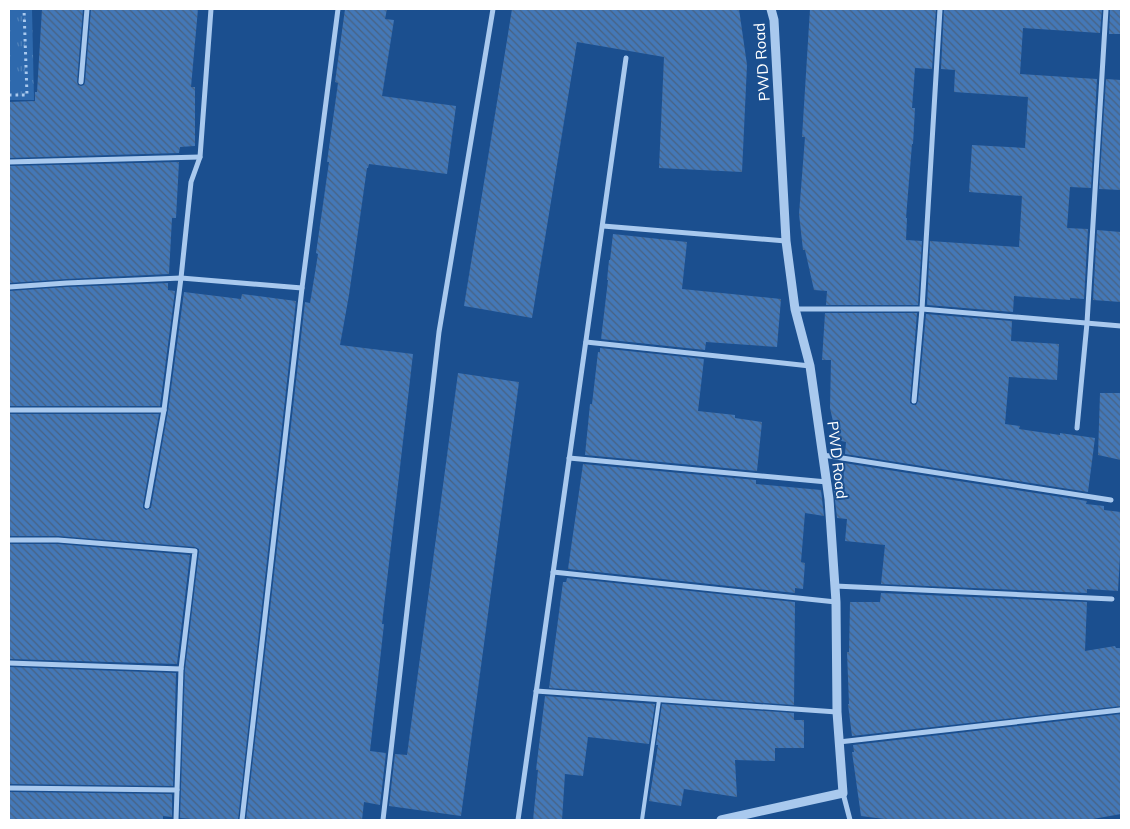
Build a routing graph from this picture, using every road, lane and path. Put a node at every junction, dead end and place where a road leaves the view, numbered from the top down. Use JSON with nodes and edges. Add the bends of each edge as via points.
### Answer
{"nodes":[{"id":1,"x":24,"y":9,"type":"edge"},
{"id":2,"x":87,"y":9,"type":"edge"},
{"id":3,"x":211,"y":9,"type":"edge"},
{"id":4,"x":338,"y":9,"type":"edge"},
{"id":5,"x":493,"y":9,"type":"edge"},
{"id":6,"x":771,"y":9,"type":"edge"},
{"id":7,"x":776,"y":9,"type":"edge"},
{"id":8,"x":940,"y":9,"type":"edge"},
{"id":9,"x":1106,"y":9,"type":"edge"},
{"id":10,"x":774,"y":20,"type":"junction"},
{"id":11,"x":626,"y":58,"type":"dead end"},
{"id":12,"x":81,"y":82,"type":"dead end"},
{"id":13,"x":9,"y":95,"type":"edge"},
{"id":14,"x":200,"y":158,"type":"junction"},
{"id":15,"x":9,"y":162,"type":"edge"},
{"id":16,"x":603,"y":226,"type":"junction"},
{"id":17,"x":786,"y":241,"type":"junction"},
{"id":18,"x":181,"y":278,"type":"junction"},
{"id":19,"x":9,"y":286,"type":"edge"},
{"id":20,"x":302,"y":288,"type":"junction"},
{"id":21,"x":795,"y":309,"type":"junction"},
{"id":22,"x":922,"y":310,"type":"junction"},
{"id":23,"x":1087,"y":323,"type":"junction"},
{"id":24,"x":1121,"y":326,"type":"edge"},
{"id":25,"x":586,"y":342,"type":"junction"},
{"id":26,"x":810,"y":366,"type":"junction"},
{"id":27,"x":914,"y":401,"type":"dead end"},
{"id":28,"x":9,"y":410,"type":"edge"},
{"id":29,"x":164,"y":410,"type":"junction"},
{"id":30,"x":1077,"y":428,"type":"dead end"},
{"id":31,"x":823,"y":455,"type":"junction"},
{"id":32,"x":569,"y":458,"type":"junction"},
{"id":33,"x":827,"y":482,"type":"junction"},
{"id":34,"x":1111,"y":500,"type":"dead end"},
{"id":35,"x":147,"y":506,"type":"dead end"},
{"id":36,"x":9,"y":540,"type":"edge"},
{"id":37,"x":553,"y":572,"type":"junction"},
{"id":38,"x":835,"y":586,"type":"junction"},
{"id":39,"x":1112,"y":599,"type":"dead end"},
{"id":40,"x":836,"y":602,"type":"junction"},
{"id":41,"x":9,"y":663,"type":"edge"},
{"id":42,"x":181,"y":669,"type":"junction"},
{"id":43,"x":536,"y":691,"type":"junction"},
{"id":44,"x":659,"y":700,"type":"junction"},
{"id":45,"x":1120,"y":710,"type":"dead end"},
{"id":46,"x":837,"y":712,"type":"junction"},
{"id":47,"x":839,"y":742,"type":"junction"},
{"id":48,"x":9,"y":788,"type":"edge"},
{"id":49,"x":177,"y":790,"type":"junction"},
{"id":50,"x":843,"y":794,"type":"junction"},
{"id":51,"x":176,"y":820,"type":"edge"},
{"id":52,"x":242,"y":820,"type":"edge"},
{"id":53,"x":383,"y":820,"type":"edge"},
{"id":54,"x":518,"y":820,"type":"edge"},
{"id":55,"x":642,"y":820,"type":"edge"},
{"id":56,"x":721,"y":820,"type":"edge"},
{"id":57,"x":850,"y":820,"type":"edge"}],
"edges":[{"from":1,"to":13,"type":"path","via":[[26,95]]},
{"from":2,"to":12,"type":"street"},
{"from":3,"to":14,"type":"street"},
{"from":4,"to":20,"type":"street"},
{"from":5,"to":53,"type":"street","via":[[439,332]]},
{"from":6,"to":10,"type":"street","name":"PWD Road"},
{"from":7,"to":10,"type":"street"},
{"from":8,"to":22,"type":"street"},
{"from":9,"to":23,"type":"street"},
{"from":10,"to":17,"type":"street","name":"PWD Road"},
{"from":11,"to":16,"type":"street"},
{"from":14,"to":15,"type":"street"},
{"from":14,"to":18,"type":"street","via":[[191,182]]},
{"from":16,"to":17,"type":"street"},
{"from":16,"to":25,"type":"street"},
{"from":17,"to":21,"type":"street","name":"PWD Road"},
{"from":18,"to":19,"type":"street"},
{"from":18,"to":20,"type":"street"},
{"from":18,"to":29,"type":"street"},
{"from":20,"to":52,"type":"street"},
{"from":21,"to":22,"type":"street"},
{"from":21,"to":26,"type":"street","name":"PWD Road"},
{"from":22,"to":23,"type":"street"},
{"from":22,"to":27,"type":"street"},
{"from":23,"to":24,"type":"street"},
{"from":23,"to":30,"type":"street"},
{"from":25,"to":26,"type":"street"},
{"from":25,"to":32,"type":"street"},
{"from":26,"to":31,"type":"street","name":"PWD Road"},
{"from":28,"to":29,"type":"street"},
{"from":29,"to":35,"type":"street"},
{"from":31,"to":33,"type":"street","name":"PWD Road"},
{"from":31,"to":34,"type":"street"},
{"from":32,"to":33,"type":"street"},
{"from":32,"to":37,"type":"street"},
{"from":33,"to":38,"type":"street","name":"PWD Road"},
{"from":36,"to":42,"type":"street","via":[[58,540],[196,551]]},
{"from":37,"to":40,"type":"street"},
{"from":37,"to":43,"type":"street"},
{"from":38,"to":39,"type":"street"},
{"from":38,"to":40,"type":"street","name":"PWD Road"},
{"from":40,"to":46,"type":"street","name":"PWD Road"},
{"from":41,"to":42,"type":"street"},
{"from":42,"to":49,"type":"street"},
{"from":43,"to":44,"type":"street"},
{"from":43,"to":54,"type":"street"},
{"from":44,"to":46,"type":"street"},
{"from":44,"to":55,"type":"lane"},
{"from":45,"to":47,"type":"street"},
{"from":46,"to":47,"type":"street","name":"PWD Road"},
{"from":47,"to":50,"type":"street","name":"PWD Road"},
{"from":48,"to":49,"type":"street"},
{"from":49,"to":51,"type":"street"},
{"from":50,"to":56,"type":"street"},
{"from":50,"to":57,"type":"street"}]}
